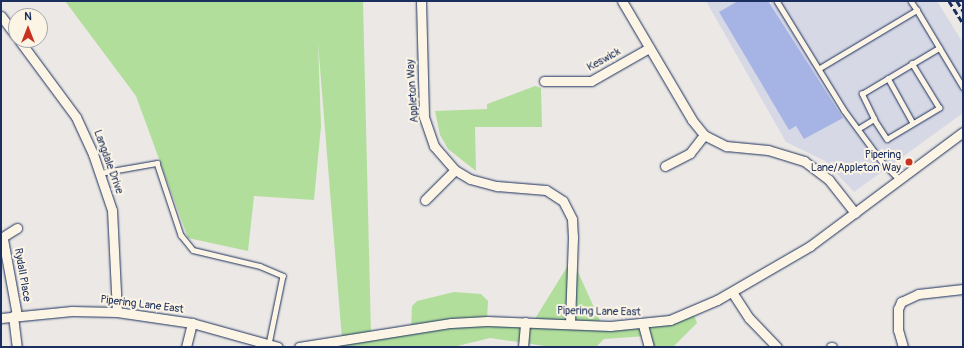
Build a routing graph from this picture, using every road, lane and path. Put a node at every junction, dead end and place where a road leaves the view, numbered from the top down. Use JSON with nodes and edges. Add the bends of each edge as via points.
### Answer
{"nodes":[{"id":1,"x":421,"y":1,"type":"edge"},
{"id":2,"x":622,"y":1,"type":"edge"},
{"id":3,"x":777,"y":1,"type":"edge"},
{"id":4,"x":911,"y":1,"type":"edge"},
{"id":5,"x":917,"y":10,"type":"junction"},
{"id":6,"x":1,"y":16,"type":"edge"},
{"id":7,"x":8,"y":25,"type":"edge"},
{"id":8,"x":25,"y":48,"type":"edge"},
{"id":9,"x":649,"y":48,"type":"junction"},
{"id":10,"x":939,"y":48,"type":"junction"},
{"id":11,"x":912,"y":64,"type":"junction"},
{"id":12,"x":820,"y":68,"type":"junction"},
{"id":13,"x":888,"y":78,"type":"junction"},
{"id":14,"x":544,"y":81,"type":"dead end"},
{"id":15,"x":963,"y":87,"type":"edge"},
{"id":16,"x":874,"y":119,"type":"junction"},
{"id":17,"x":913,"y":123,"type":"junction"},
{"id":18,"x":858,"y":129,"type":"junction"},
{"id":19,"x":963,"y":132,"type":"edge"},
{"id":20,"x":704,"y":135,"type":"junction"},
{"id":21,"x":665,"y":166,"type":"dead end"},
{"id":22,"x":455,"y":170,"type":"junction"},
{"id":23,"x":100,"y":173,"type":"junction"},
{"id":24,"x":898,"y":178,"type":"junction"},
{"id":25,"x":425,"y":200,"type":"dead end"},
{"id":26,"x":855,"y":214,"type":"junction"},
{"id":27,"x":17,"y":228,"type":"dead end"},
{"id":28,"x":2,"y":239,"type":"edge"},
{"id":29,"x":962,"y":289,"type":"edge"},
{"id":30,"x":732,"y":292,"type":"junction"},
{"id":31,"x":118,"y":312,"type":"junction"},
{"id":32,"x":15,"y":315,"type":"junction"},
{"id":33,"x":1,"y":318,"type":"edge"},
{"id":34,"x":525,"y":322,"type":"junction"},
{"id":35,"x":192,"y":323,"type":"junction"},
{"id":36,"x":570,"y":324,"type":"junction"},
{"id":37,"x":644,"y":325,"type":"junction"},
{"id":38,"x":269,"y":344,"type":"junction"},
{"id":39,"x":17,"y":347,"type":"edge"},
{"id":40,"x":186,"y":347,"type":"edge"},
{"id":41,"x":278,"y":347,"type":"edge"},
{"id":42,"x":299,"y":347,"type":"edge"},
{"id":43,"x":523,"y":347,"type":"edge"},
{"id":44,"x":650,"y":347,"type":"edge"},
{"id":45,"x":777,"y":347,"type":"edge"},
{"id":46,"x":903,"y":347,"type":"edge"}],
"edges":[{"from":1,"to":22,"type":"street","name":"Appleton Way","via":[[424,117],[434,146]]},
{"from":2,"to":9,"type":"street"},
{"from":3,"to":12,"type":"lane"},
{"from":4,"to":5,"type":"lane"},
{"from":5,"to":10,"type":"lane"},
{"from":5,"to":12,"type":"lane"},
{"from":6,"to":7,"type":"street"},
{"from":8,"to":23,"type":"street","name":"Langdale Drive","via":[[76,117]]},
{"from":9,"to":14,"type":"street","name":"Keswick","via":[[591,81]]},
{"from":9,"to":20,"type":"street"},
{"from":10,"to":11,"type":"lane"},
{"from":10,"to":15,"type":"lane"},
{"from":11,"to":13,"type":"lane"},
{"from":11,"to":17,"type":"lane","via":[[939,108]]},
{"from":12,"to":18,"type":"lane"},
{"from":13,"to":16,"type":"lane","via":[[862,94]]},
{"from":13,"to":17,"type":"lane"},
{"from":16,"to":17,"type":"lane","via":[[887,139]]},
{"from":16,"to":18,"type":"lane"},
{"from":18,"to":24,"type":"lane"},
{"from":19,"to":24,"type":"street","name":"Pipering Lane East"},
{"from":20,"to":21,"type":"street","via":[[690,153]]},
{"from":20,"to":26,"type":"street","via":[[726,146],[768,150],[804,161],[829,180]]},
{"from":22,"to":25,"type":"street"},
{"from":22,"to":36,"type":"street","name":"Appleton Way","via":[[485,184],[546,190],[563,201],[572,219]]},
{"from":23,"to":31,"type":"street","name":"Langdale Drive","via":[[112,210]]},
{"from":23,"to":38,"type":"lane","via":[[158,163],[181,236],[193,250],[260,266],[283,276]]},
{"from":24,"to":26,"type":"street","name":"Pipering Lane East"},
{"from":26,"to":30,"type":"street","name":"Pipering Lane East","via":[[810,246]]},
{"from":27,"to":28,"type":"street","name":"Rydall Place"},
{"from":28,"to":32,"type":"street","name":"Rydall Place"},
{"from":29,"to":46,"type":"street","via":[[918,294],[902,302],[898,309],[898,330]]},
{"from":30,"to":37,"type":"street","name":"Pipering Lane East","via":[[693,312]]},
{"from":30,"to":45,"type":"street","via":[[749,318]]},
{"from":31,"to":32,"type":"street","name":"Pipering Lane East"},
{"from":31,"to":35,"type":"street","name":"Pipering Lane East"},
{"from":32,"to":33,"type":"street","name":"Pipering Lane East"},
{"from":32,"to":39,"type":"street","name":"Rydall Place"},
{"from":34,"to":36,"type":"street","name":"Pipering Lane East"},
{"from":34,"to":42,"type":"street","name":"Pipering Lane East","via":[[451,323]]},
{"from":34,"to":43,"type":"street"},
{"from":35,"to":38,"type":"street","name":"Pipering Lane East"},
{"from":35,"to":40,"type":"street"},
{"from":36,"to":37,"type":"street","name":"Pipering Lane East"},
{"from":37,"to":44,"type":"street"},
{"from":38,"to":41,"type":"street","name":"Pipering Lane East"}]}
